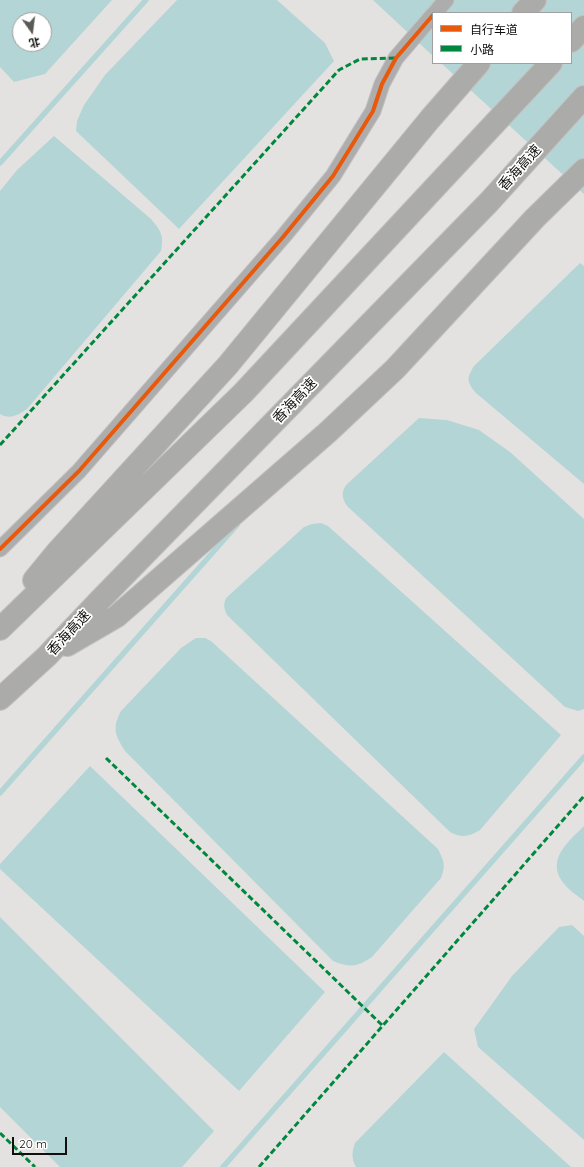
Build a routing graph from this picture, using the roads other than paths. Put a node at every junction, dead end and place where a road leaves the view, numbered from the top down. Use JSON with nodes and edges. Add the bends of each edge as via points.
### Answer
{"nodes":[{"id":1,"x":446,"y":0,"type":"edge"},
{"id":2,"x":535,"y":0,"type":"edge"},
{"id":3,"x":436,"y":12,"type":"edge"},
{"id":4,"x":524,"y":12,"type":"edge"},
{"id":5,"x":432,"y":16,"type":"edge"},
{"id":6,"x":584,"y":26,"type":"edge"},
{"id":7,"x":572,"y":40,"type":"edge"},
{"id":8,"x":478,"y":64,"type":"edge"},
{"id":9,"x":550,"y":64,"type":"edge"},
{"id":10,"x":584,"y":97,"type":"edge"},
{"id":11,"x":584,"y":170,"type":"edge"},
{"id":12,"x":0,"y":549,"type":"edge"},
{"id":13,"x":0,"y":622,"type":"edge"},
{"id":14,"x":0,"y":630,"type":"edge"},
{"id":15,"x":47,"y":656,"type":"junction"},
{"id":16,"x":0,"y":699,"type":"edge"}],
"edges":[{"from":1,"to":3,"type":"street"},
{"from":2,"to":4,"type":"highway"},
{"from":5,"to":12,"type":"street","via":[[396,58],[382,84],[373,111],[333,176],[79,471]]},
{"from":6,"to":7,"type":"highway"},
{"from":8,"to":13,"type":"highway","via":[[228,365],[57,552]]},
{"from":9,"to":14,"type":"highway","via":[[242,393]]},
{"from":10,"to":15,"type":"highway","name":"香海高速","via":[[489,202]]},
{"from":11,"to":15,"type":"highway","via":[[535,218],[395,369],[328,432],[117,616]]},
{"from":15,"to":16,"type":"highway","name":"香海高速"}]}
